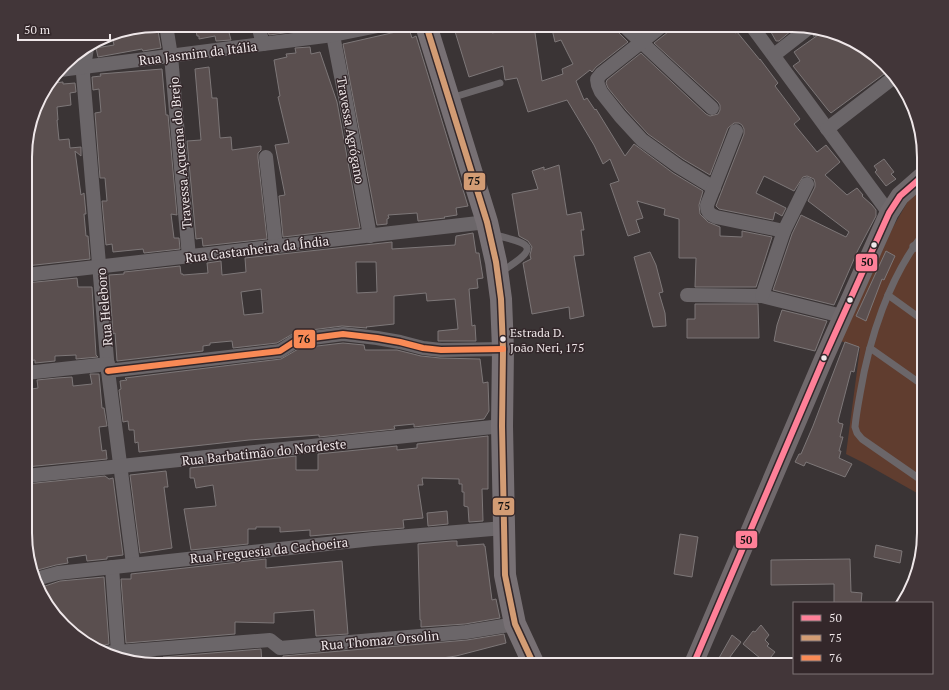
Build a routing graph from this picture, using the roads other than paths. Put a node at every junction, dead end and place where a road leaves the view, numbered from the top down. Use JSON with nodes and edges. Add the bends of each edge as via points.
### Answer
{"nodes":[{"id":1,"x":167,"y":32,"type":"edge"},
{"id":2,"x":260,"y":32,"type":"edge"},
{"id":3,"x":324,"y":32,"type":"edge"},
{"id":4,"x":334,"y":32,"type":"edge"},
{"id":5,"x":428,"y":32,"type":"edge"},
{"id":6,"x":630,"y":32,"type":"edge"},
{"id":7,"x":654,"y":32,"type":"edge"},
{"id":8,"x":756,"y":32,"type":"edge"},
{"id":9,"x":803,"y":32,"type":"edge"},
{"id":10,"x":641,"y":42,"type":"junction"},
{"id":11,"x":263,"y":44,"type":"junction"},
{"id":12,"x":86,"y":55,"type":"edge"},
{"id":13,"x":774,"y":55,"type":"junction"},
{"id":14,"x":171,"y":56,"type":"junction"},
{"id":15,"x":84,"y":67,"type":"junction"},
{"id":16,"x":69,"y":69,"type":"edge"},
{"id":17,"x":890,"y":80,"type":"edge"},
{"id":18,"x":500,"y":83,"type":"dead end"},
{"id":19,"x":449,"y":99,"type":"junction"},
{"id":20,"x":712,"y":108,"type":"dead end"},
{"id":21,"x":827,"y":128,"type":"junction"},
{"id":22,"x":736,"y":130,"type":"dead end"},
{"id":23,"x":266,"y":157,"type":"dead end"},
{"id":24,"x":917,"y":182,"type":"edge"},
{"id":25,"x":807,"y":184,"type":"dead end"},
{"id":26,"x":714,"y":188,"type":"junction"},
{"id":27,"x":889,"y":213,"type":"junction"},
{"id":28,"x":488,"y":228,"type":"junction"},
{"id":29,"x":784,"y":231,"type":"junction"},
{"id":30,"x":370,"y":236,"type":"junction"},
{"id":31,"x":917,"y":241,"type":"edge"},
{"id":32,"x":913,"y":246,"type":"junction"},
{"id":33,"x":276,"y":247,"type":"junction"},
{"id":34,"x":917,"y":249,"type":"edge"},
{"id":35,"x":189,"y":257,"type":"junction"},
{"id":36,"x":101,"y":267,"type":"junction"},
{"id":37,"x":32,"y":274,"type":"edge"},
{"id":38,"x":498,"y":275,"type":"junction"},
{"id":39,"x":687,"y":295,"type":"dead end"},
{"id":40,"x":888,"y":295,"type":"junction"},
{"id":41,"x":762,"y":296,"type":"junction"},
{"id":42,"x":842,"y":316,"type":"junction"},
{"id":43,"x":917,"y":316,"type":"edge"},
{"id":44,"x":870,"y":348,"type":"junction"},
{"id":45,"x":503,"y":349,"type":"junction"},
{"id":46,"x":108,"y":367,"type":"junction"},
{"id":47,"x":32,"y":373,"type":"edge"},
{"id":48,"x":917,"y":381,"type":"edge"},
{"id":49,"x":502,"y":426,"type":"junction"},
{"id":50,"x":121,"y":467,"type":"junction"},
{"id":51,"x":32,"y":475,"type":"edge"},
{"id":52,"x":917,"y":477,"type":"edge"},
{"id":53,"x":504,"y":528,"type":"junction"},
{"id":54,"x":133,"y":564,"type":"junction"},
{"id":55,"x":112,"y":567,"type":"junction"},
{"id":56,"x":41,"y":578,"type":"edge"},
{"id":57,"x":515,"y":624,"type":"junction"},
{"id":58,"x":113,"y":649,"type":"edge"},
{"id":59,"x":123,"y":653,"type":"edge"},
{"id":60,"x":531,"y":658,"type":"edge"},
{"id":61,"x":696,"y":658,"type":"edge"}],
"edges":[{"from":1,"to":14,"type":"street","name":"Travessa Açucena do Brejo"},
{"from":2,"to":11,"type":"street"},
{"from":3,"to":11,"type":"street","name":"Rua Jasmim da Itália"},
{"from":4,"to":30,"type":"street","name":"Travessa Agrógano"},
{"from":5,"to":19,"type":"main road"},
{"from":6,"to":10,"type":"street"},
{"from":7,"to":10,"type":"street"},
{"from":8,"to":13,"type":"street"},
{"from":9,"to":13,"type":"street"},
{"from":10,"to":20,"type":"street"},
{"from":10,"to":26,"type":"street","via":[[601,74],[598,79],[601,92],[642,140]]},
{"from":11,"to":14,"type":"street","name":"Rua Jasmim da Itália"},
{"from":12,"to":15,"type":"street","name":"Rua Heleboro"},
{"from":13,"to":21,"type":"street"},
{"from":14,"to":15,"type":"street","name":"Rua Jasmim da Itália"},
{"from":14,"to":35,"type":"street","name":"Travessa Açucena do Brejo"},
{"from":15,"to":16,"type":"street","name":"Rua Jasmim da Itália"},
{"from":15,"to":36,"type":"street","name":"Rua Heleboro"},
{"from":17,"to":21,"type":"street"},
{"from":18,"to":19,"type":"lane"},
{"from":19,"to":28,"type":"main road"},
{"from":21,"to":27,"type":"street"},
{"from":22,"to":26,"type":"street"},
{"from":23,"to":33,"type":"street"},
{"from":24,"to":27,"type":"main road","via":[[900,196]]},
{"from":25,"to":29,"type":"street"},
{"from":26,"to":29,"type":"street","via":[[707,205],[709,213],[716,217]]},
{"from":27,"to":42,"type":"main road"},
{"from":28,"to":30,"type":"street","name":"Rua Castanheira da Índia"},
{"from":28,"to":38,"type":"main road"},
{"from":28,"to":38,"type":"lane","via":[[528,248],[528,252],[520,260]]},
{"from":29,"to":41,"type":"street"},
{"from":30,"to":33,"type":"street","name":"Rua Castanheira da Índia"},
{"from":31,"to":32,"type":"lane"},
{"from":32,"to":34,"type":"lane"},
{"from":32,"to":40,"type":"lane"},
{"from":33,"to":35,"type":"street","name":"Rua Castanheira da Índia"},
{"from":35,"to":36,"type":"street","name":"Rua Castanheira da Índia"},
{"from":36,"to":37,"type":"street","name":"Rua Castanheira da Índia"},
{"from":36,"to":46,"type":"street","name":"Rua Heleboro"},
{"from":38,"to":45,"type":"main road"},
{"from":39,"to":41,"type":"street"},
{"from":40,"to":43,"type":"lane"},
{"from":40,"to":44,"type":"lane"},
{"from":41,"to":42,"type":"street"},
{"from":42,"to":61,"type":"main road"},
{"from":44,"to":48,"type":"lane"},
{"from":44,"to":52,"type":"lane","via":[[855,419],[857,433]]},
{"from":45,"to":46,"type":"street","via":[[441,350],[343,334],[297,340],[280,351]]},
{"from":45,"to":49,"type":"main road"},
{"from":46,"to":47,"type":"street"},
{"from":46,"to":50,"type":"street","name":"Rua Heleboro"},
{"from":49,"to":50,"type":"street","name":"Rua Barbatimão do Nordeste"},
{"from":49,"to":53,"type":"main road"},
{"from":50,"to":51,"type":"street","name":"Rua Barbatimão do Nordeste"},
{"from":50,"to":54,"type":"street","name":"Rua Heleboro"},
{"from":53,"to":54,"type":"street","name":"Rua Freguesia da Cachoeira"},
{"from":53,"to":57,"type":"main road","via":[[505,575]]},
{"from":54,"to":55,"type":"street","name":"Rua Freguesia da Cachoeira"},
{"from":55,"to":56,"type":"street","name":"Rua Freguesia da Cachoeira","via":[[58,572]]},
{"from":55,"to":58,"type":"street"},
{"from":57,"to":59,"type":"street","name":"Rua Thomaz Orsolin","via":[[466,632],[280,648],[270,640]]},
{"from":57,"to":60,"type":"main road"}]}
